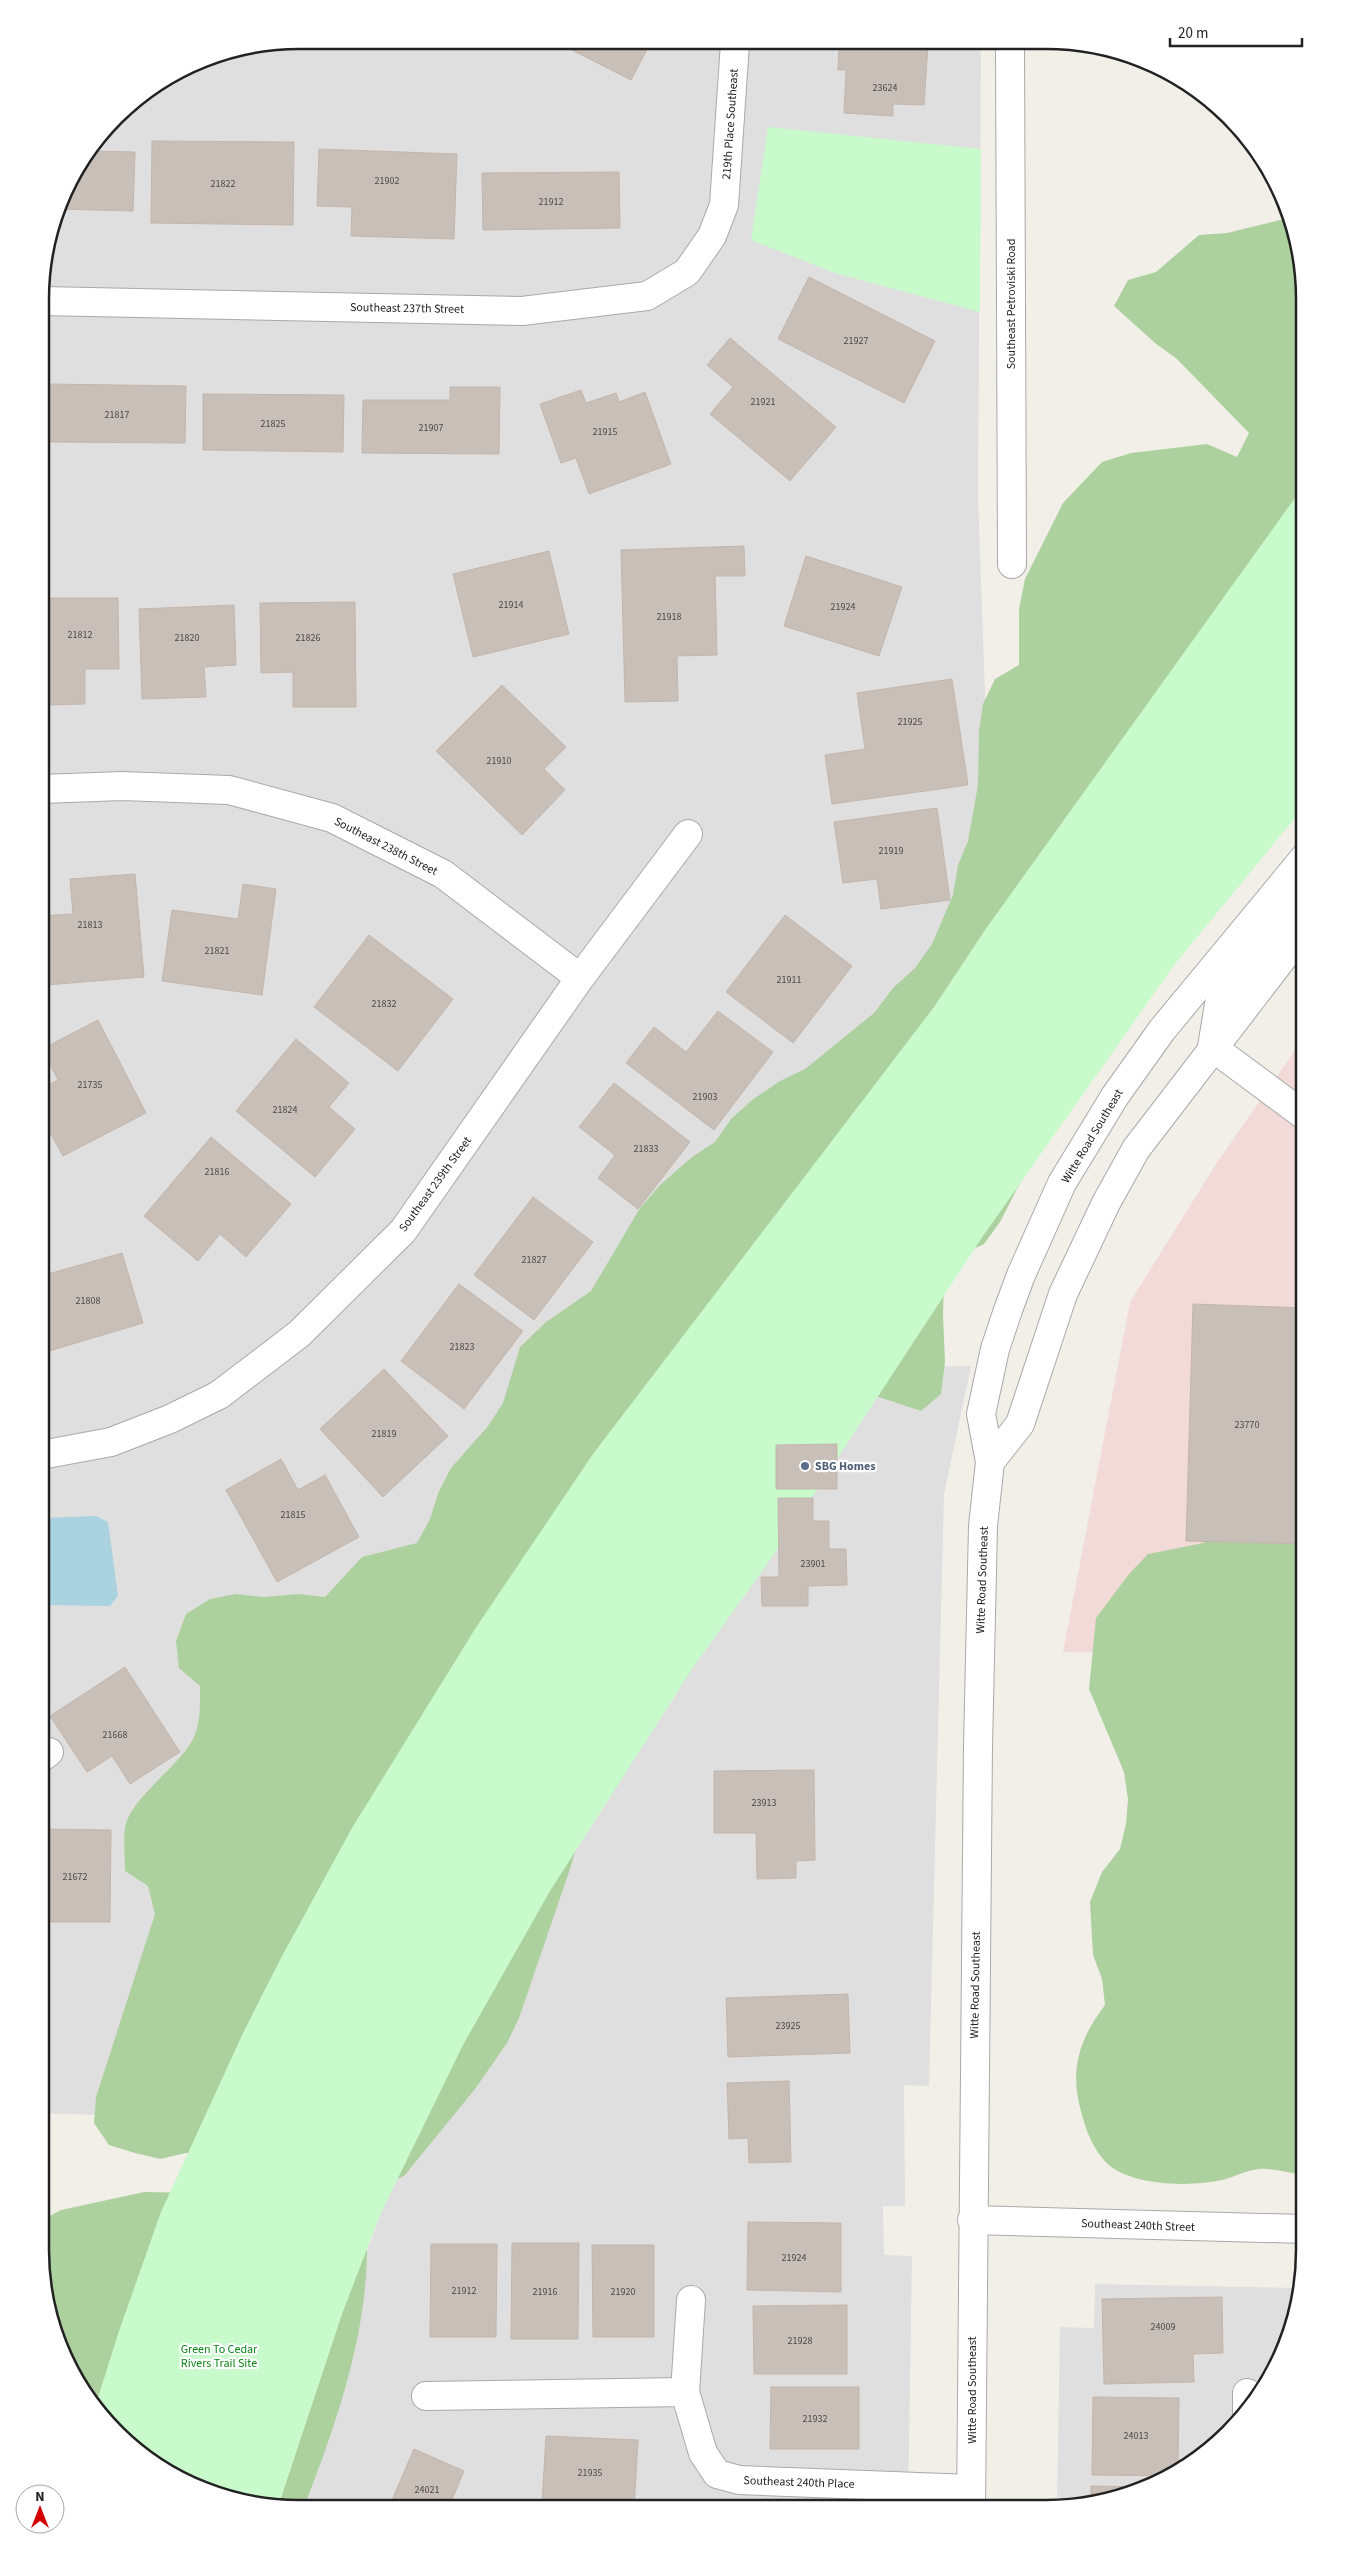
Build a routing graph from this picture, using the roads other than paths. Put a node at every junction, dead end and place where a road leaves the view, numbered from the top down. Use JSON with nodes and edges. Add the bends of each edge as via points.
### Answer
{"nodes":[{"id":1,"x":735,"y":49,"type":"edge"},
{"id":2,"x":1010,"y":49,"type":"edge"},
{"id":3,"x":724,"y":205,"type":"joint"},
{"id":4,"x":49,"y":301,"type":"edge"},
{"id":5,"x":1012,"y":564,"type":"dead end"},
{"id":6,"x":49,"y":789,"type":"edge"},
{"id":7,"x":688,"y":834,"type":"dead end"},
{"id":8,"x":1296,"y":868,"type":"edge"},
{"id":9,"x":1296,"y":900,"type":"edge"},
{"id":10,"x":1296,"y":940,"type":"edge"},
{"id":11,"x":580,"y":978,"type":"junction"},
{"id":12,"x":1212,"y":1047,"type":"junction"},
{"id":13,"x":1296,"y":1109,"type":"edge"},
{"id":14,"x":49,"y":1454,"type":"edge"},
{"id":15,"x":990,"y":1462,"type":"junction"},
{"id":16,"x":972,"y":2220,"type":"junction"},
{"id":17,"x":1296,"y":2229,"type":"edge"},
{"id":18,"x":691,"y":2300,"type":"dead end"},
{"id":19,"x":685,"y":2392,"type":"junction"},
{"id":20,"x":426,"y":2396,"type":"dead end"},
{"id":21,"x":971,"y":2499,"type":"edge"}],
"edges":[{"from":1,"to":3,"type":"street","name":"219th Place Southeast"},
{"from":2,"to":5,"type":"street","name":"Southeast Petroviski Road"},
{"from":3,"to":4,"type":"street","name":"Southeast 237th Street","via":[[712,236],[687,272],[647,296],[522,311]]},
{"from":6,"to":11,"type":"street","name":"Southeast 238th Street","via":[[122,786],[229,790],[332,818],[443,874]]},
{"from":7,"to":11,"type":"street","name":"Southeast 239th Street"},
{"from":8,"to":15,"type":"street","name":"Witte Road Southeast","via":[[1162,1030],[1115,1096],[1062,1184],[1021,1276],[995,1349],[981,1414]]},
{"from":9,"to":12,"type":"street","via":[[1226,988],[1219,1004]]},
{"from":10,"to":12,"type":"street"},
{"from":11,"to":14,"type":"street","name":"Southeast 239th Street","via":[[403,1230],[299,1334],[219,1395],[170,1419],[111,1442]]},
{"from":12,"to":13,"type":"street"},
{"from":12,"to":15,"type":"street","via":[[1136,1149],[1106,1203],[1063,1294],[1020,1424]]},
{"from":15,"to":16,"type":"street","name":"Witte Road Southeast","via":[[983,1526],[978,1727]]},
{"from":16,"to":17,"type":"street","name":"Southeast 240th Street"},
{"from":16,"to":21,"type":"street","name":"Witte Road Southeast"},
{"from":18,"to":19,"type":"street","name":"Southeast 240th Place"},
{"from":19,"to":20,"type":"street"},
{"from":19,"to":21,"type":"street","name":"Southeast 240th Place","via":[[703,2453],[717,2474],[739,2480]]}]}
